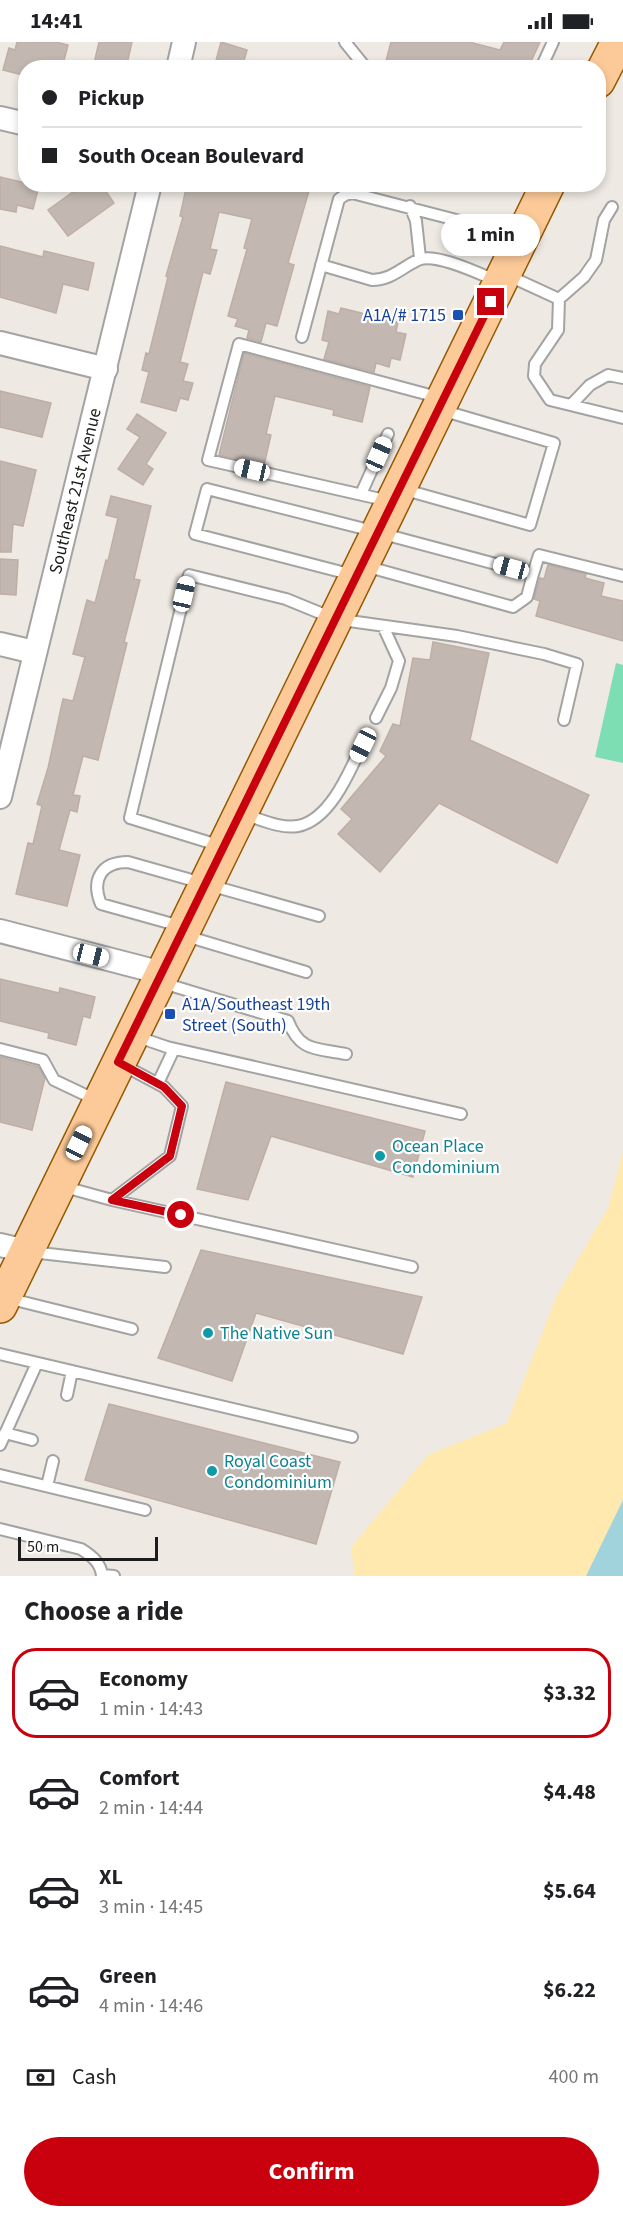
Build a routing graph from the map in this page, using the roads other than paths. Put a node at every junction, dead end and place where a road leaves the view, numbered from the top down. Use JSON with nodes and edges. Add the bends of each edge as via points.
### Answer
{"nodes":[{"id":1,"x":184,"y":42,"type":"edge"},
{"id":2,"x":345,"y":42,"type":"edge"},
{"id":3,"x":553,"y":42,"type":"edge"},
{"id":4,"x":618,"y":42,"type":"edge"},
{"id":5,"x":180,"y":60,"type":"edge"},
{"id":6,"x":360,"y":60,"type":"edge"},
{"id":7,"x":545,"y":60,"type":"edge"},
{"id":8,"x":606,"y":65,"type":"edge"},
{"id":9,"x":0,"y":118,"type":"edge"},
{"id":10,"x":18,"y":122,"type":"edge"},
{"id":11,"x":148,"y":192,"type":"edge"},
{"id":12,"x":544,"y":192,"type":"edge"},
{"id":13,"x":410,"y":206,"type":"junction"},
{"id":14,"x":612,"y":207,"type":"dead end"},
{"id":15,"x":464,"y":222,"type":"dead end"},
{"id":16,"x":420,"y":258,"type":"junction"},
{"id":17,"x":321,"y":264,"type":"junction"},
{"id":18,"x":502,"y":278,"type":"junction"},
{"id":19,"x":559,"y":299,"type":"junction"},
{"id":20,"x":302,"y":337,"type":"dead end"},
{"id":21,"x":0,"y":344,"type":"edge"},
{"id":22,"x":106,"y":369,"type":"junction"},
{"id":23,"x":623,"y":378,"type":"edge"},
{"id":24,"x":440,"y":404,"type":"junction"},
{"id":25,"x":571,"y":405,"type":"junction"},
{"id":26,"x":623,"y":418,"type":"edge"},
{"id":27,"x":388,"y":434,"type":"dead end"},
{"id":28,"x":361,"y":494,"type":"junction"},
{"id":29,"x":396,"y":495,"type":"junction"},
{"id":30,"x":378,"y":532,"type":"junction"},
{"id":31,"x":359,"y":570,"type":"junction"},
{"id":32,"x":533,"y":574,"type":"junction"},
{"id":33,"x":623,"y":576,"type":"edge"},
{"id":34,"x":335,"y":620,"type":"junction"},
{"id":35,"x":383,"y":626,"type":"junction"},
{"id":36,"x":0,"y":644,"type":"edge"},
{"id":37,"x":34,"y":652,"type":"junction"},
{"id":38,"x":376,"y":718,"type":"dead end"},
{"id":39,"x":564,"y":720,"type":"dead end"},
{"id":40,"x":363,"y":745,"type":"dead end"},
{"id":41,"x":0,"y":797,"type":"edge"},
{"id":42,"x":240,"y":813,"type":"junction"},
{"id":43,"x":224,"y":847,"type":"junction"},
{"id":44,"x":206,"y":884,"type":"junction"},
{"id":45,"x":320,"y":916,"type":"dead end"},
{"id":46,"x":183,"y":931,"type":"junction"},
{"id":47,"x":0,"y":932,"type":"edge"},
{"id":48,"x":306,"y":972,"type":"dead end"},
{"id":49,"x":160,"y":977,"type":"junction"},
{"id":50,"x":0,"y":1049,"type":"edge"},
{"id":51,"x":125,"y":1049,"type":"junction"},
{"id":52,"x":174,"y":1049,"type":"junction"},
{"id":53,"x":346,"y":1054,"type":"dead end"},
{"id":54,"x":158,"y":1083,"type":"junction"},
{"id":55,"x":99,"y":1101,"type":"junction"},
{"id":56,"x":461,"y":1114,"type":"dead end"},
{"id":57,"x":58,"y":1186,"type":"junction"},
{"id":58,"x":112,"y":1200,"type":"junction"},
{"id":59,"x":13,"y":1248,"type":"edge"},
{"id":60,"x":165,"y":1267,"type":"dead end"},
{"id":61,"x":412,"y":1267,"type":"dead end"},
{"id":62,"x":2,"y":1301,"type":"edge"},
{"id":63,"x":132,"y":1329,"type":"dead end"},
{"id":64,"x":0,"y":1354,"type":"edge"},
{"id":65,"x":37,"y":1363,"type":"junction"},
{"id":66,"x":72,"y":1371,"type":"junction"},
{"id":67,"x":67,"y":1395,"type":"dead end"},
{"id":68,"x":5,"y":1433,"type":"junction"},
{"id":69,"x":352,"y":1437,"type":"dead end"},
{"id":70,"x":32,"y":1440,"type":"dead end"},
{"id":71,"x":0,"y":1445,"type":"edge"},
{"id":72,"x":53,"y":1461,"type":"dead end"},
{"id":73,"x":0,"y":1475,"type":"edge"},
{"id":74,"x":47,"y":1486,"type":"junction"},
{"id":75,"x":145,"y":1510,"type":"dead end"},
{"id":76,"x":0,"y":1528,"type":"edge"},
{"id":77,"x":102,"y":1576,"type":"edge"},
{"id":78,"x":114,"y":1576,"type":"edge"}],
"edges":[{"from":1,"to":5,"type":"street"},
{"from":2,"to":6,"type":"lane"},
{"from":3,"to":7,"type":"lane"},
{"from":4,"to":8,"type":"main road"},
{"from":9,"to":10,"type":"street"},
{"from":11,"to":22,"type":"street","name":"Southeast 21st Avenue"},
{"from":12,"to":18,"type":"main road"},
{"from":13,"to":15,"type":"lane"},
{"from":13,"to":16,"type":"lane","via":[[416,221]]},
{"from":13,"to":17,"type":"lane","via":[[352,193],[345,195],[339,199]]},
{"from":14,"to":19,"type":"lane","via":[[604,220],[596,260]]},
{"from":16,"to":17,"type":"lane","via":[[392,277],[379,280]]},
{"from":16,"to":18,"type":"lane","via":[[451,262]]},
{"from":17,"to":20,"type":"lane"},
{"from":18,"to":19,"type":"lane"},
{"from":18,"to":24,"type":"main road"},
{"from":19,"to":25,"type":"lane","via":[[558,330],[535,364],[534,376],[550,400]]},
{"from":21,"to":22,"type":"street"},
{"from":22,"to":37,"type":"street","name":"Southeast 21st Avenue"},
{"from":23,"to":25,"type":"lane","via":[[608,375],[590,385]]},
{"from":24,"to":28,"type":"lane","via":[[238,344],[208,460]]},
{"from":24,"to":29,"type":"main road"},
{"from":24,"to":29,"type":"lane","via":[[554,443],[530,525]]},
{"from":25,"to":26,"type":"lane"},
{"from":27,"to":28,"type":"lane"},
{"from":28,"to":29,"type":"lane"},
{"from":29,"to":30,"type":"main road"},
{"from":30,"to":31,"type":"main road"},
{"from":30,"to":31,"type":"lane","via":[[207,489],[195,534]]},
{"from":30,"to":32,"type":"lane"},
{"from":31,"to":32,"type":"lane","via":[[513,607],[527,597]]},
{"from":31,"to":34,"type":"main road"},
{"from":32,"to":33,"type":"lane","via":[[538,555]]},
{"from":34,"to":35,"type":"lane"},
{"from":34,"to":42,"type":"main road"},
{"from":34,"to":43,"type":"lane","via":[[286,599],[189,575],[130,818]]},
{"from":35,"to":38,"type":"lane","via":[[399,661]]},
{"from":35,"to":39,"type":"lane","via":[[457,636],[577,664]]},
{"from":36,"to":37,"type":"street"},
{"from":37,"to":41,"type":"street","name":"Southeast 21st Avenue"},
{"from":40,"to":42,"type":"lane","via":[[343,786],[315,819],[298,826],[281,826]]},
{"from":42,"to":43,"type":"main road"},
{"from":43,"to":44,"type":"main road"},
{"from":44,"to":45,"type":"lane"},
{"from":44,"to":46,"type":"main road"},
{"from":44,"to":46,"type":"lane","via":[[128,862],[107,866],[100,874],[97,894],[101,904]]},
{"from":46,"to":48,"type":"lane"},
{"from":46,"to":49,"type":"main road"},
{"from":47,"to":49,"type":"street"},
{"from":49,"to":51,"type":"main road"},
{"from":49,"to":53,"type":"lane","via":[[288,1021],[302,1045]]},
{"from":50,"to":55,"type":"lane","via":[[43,1060],[54,1080]]},
{"from":51,"to":52,"type":"lane"},
{"from":51,"to":54,"type":"lane"},
{"from":51,"to":55,"type":"main road"},
{"from":52,"to":54,"type":"lane"},
{"from":52,"to":56,"type":"lane"},
{"from":54,"to":58,"type":"lane","via":[[182,1106],[170,1156]]},
{"from":55,"to":57,"type":"main road"},
{"from":57,"to":58,"type":"lane"},
{"from":57,"to":59,"type":"main road"},
{"from":58,"to":61,"type":"lane"},
{"from":59,"to":60,"type":"lane"},
{"from":59,"to":62,"type":"main road"},
{"from":62,"to":63,"type":"lane"},
{"from":64,"to":65,"type":"lane"},
{"from":65,"to":66,"type":"lane"},
{"from":65,"to":68,"type":"lane"},
{"from":66,"to":67,"type":"lane"},
{"from":66,"to":69,"type":"lane"},
{"from":68,"to":70,"type":"lane"},
{"from":68,"to":71,"type":"lane"},
{"from":72,"to":74,"type":"lane"},
{"from":73,"to":74,"type":"lane"},
{"from":74,"to":75,"type":"lane"},
{"from":76,"to":77,"type":"lane","via":[[81,1549],[93,1556]]},
{"from":77,"to":78,"type":"lane"}]}
